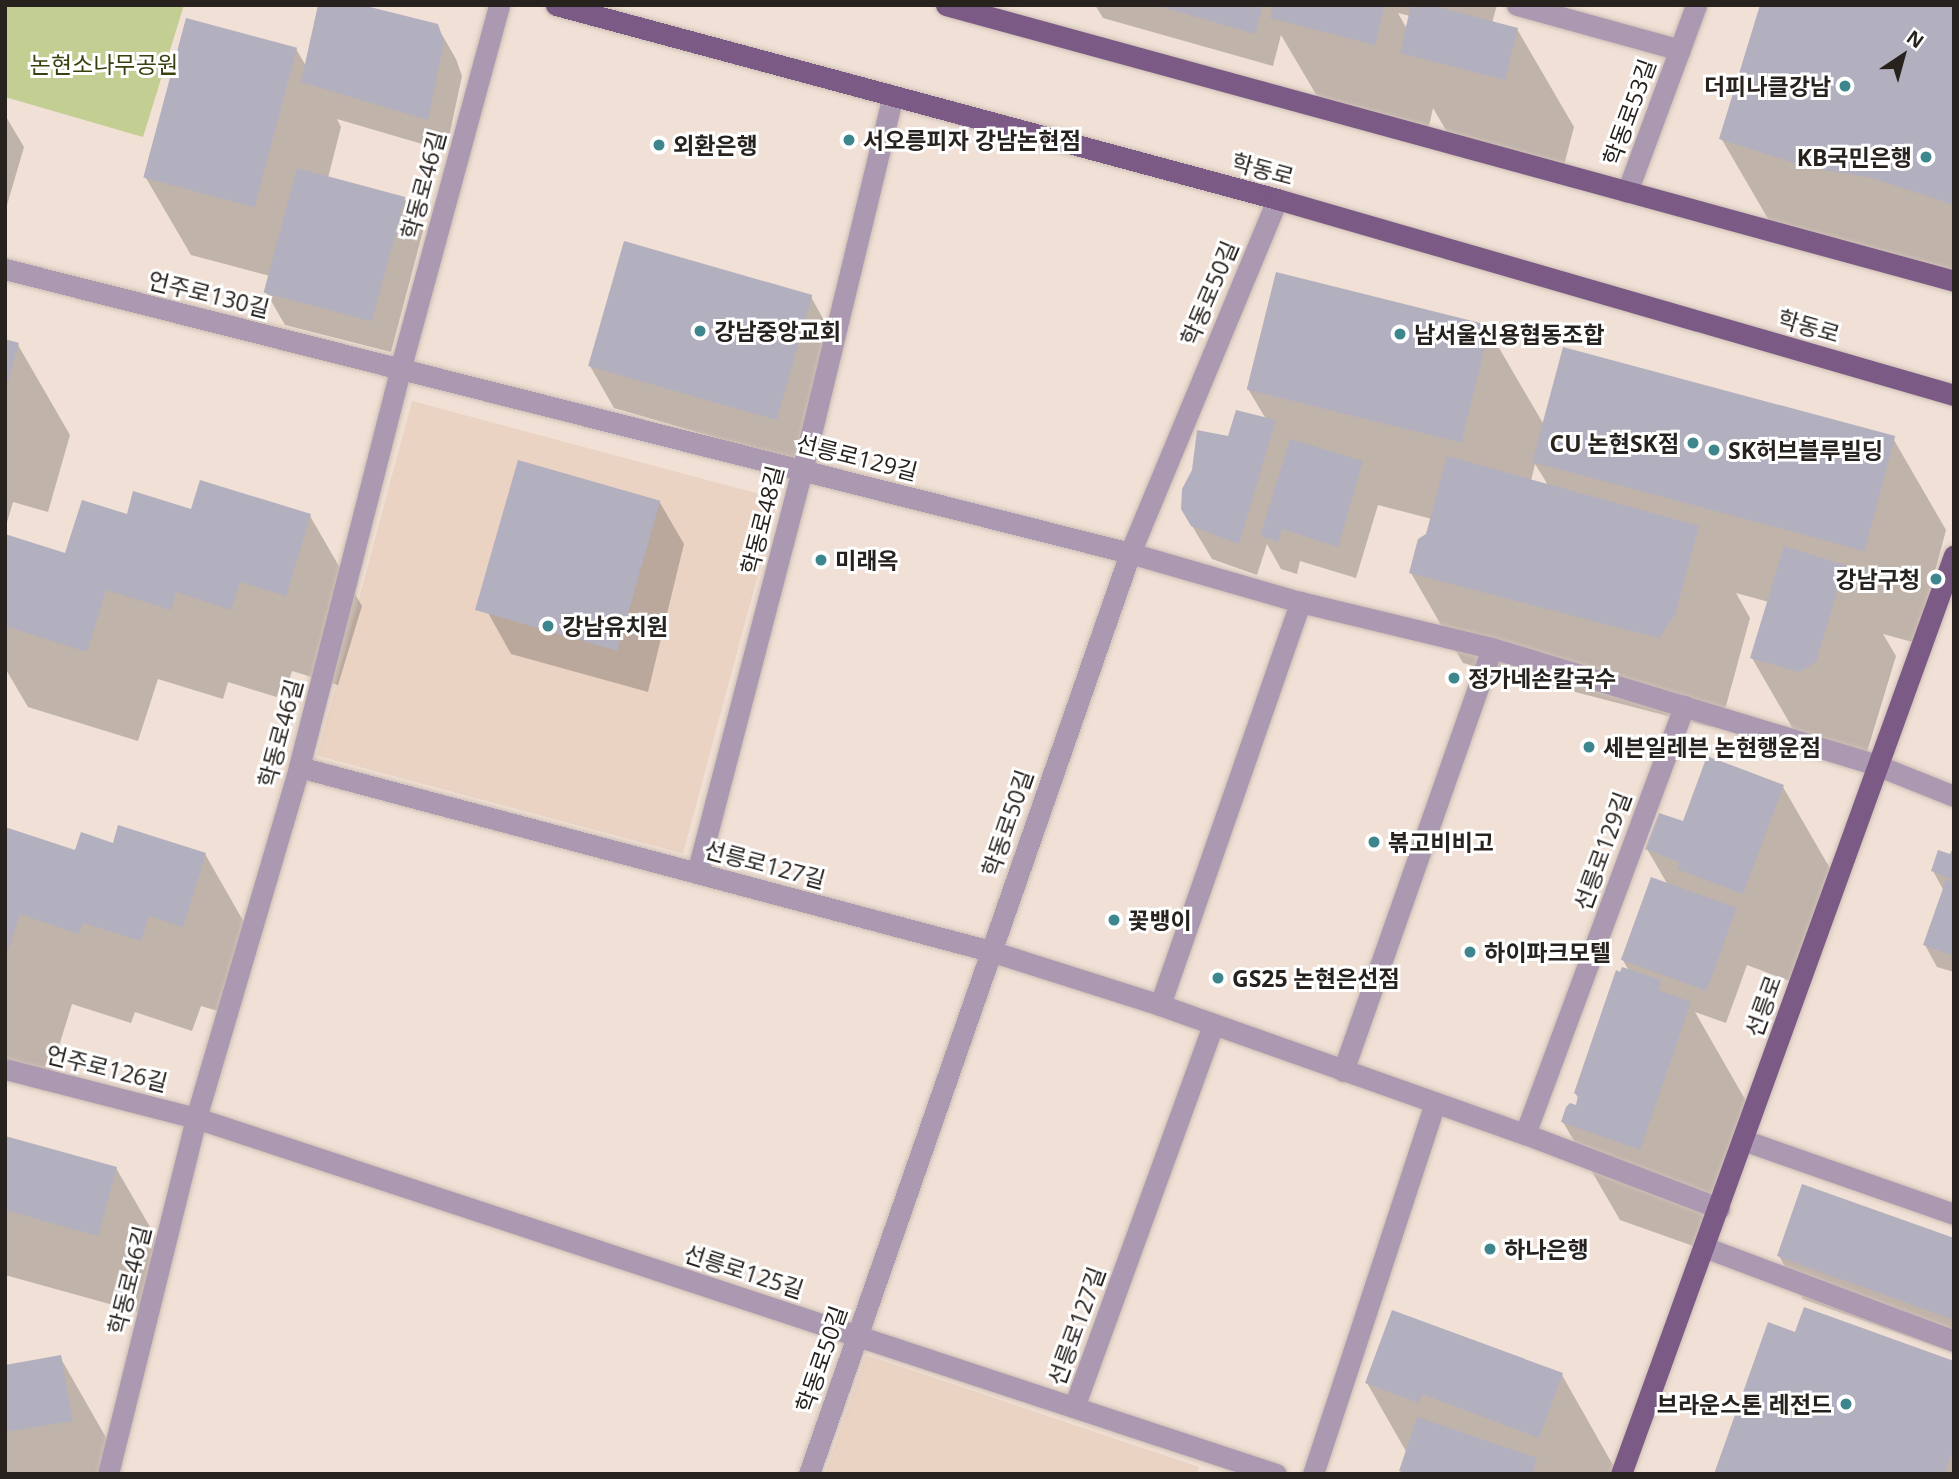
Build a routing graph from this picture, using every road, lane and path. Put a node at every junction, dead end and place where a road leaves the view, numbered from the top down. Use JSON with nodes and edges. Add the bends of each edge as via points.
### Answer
{"nodes":[{"id":1,"x":499,"y":5,"type":"edge"},
{"id":2,"x":556,"y":5,"type":"edge"},
{"id":3,"x":946,"y":5,"type":"edge"},
{"id":4,"x":1517,"y":5,"type":"edge"},
{"id":5,"x":1696,"y":5,"type":"edge"},
{"id":6,"x":1680,"y":50,"type":"junction"},
{"id":7,"x":893,"y":96,"type":"junction"},
{"id":8,"x":1628,"y":192,"type":"junction"},
{"id":9,"x":1277,"y":199,"type":"junction"},
{"id":10,"x":5,"y":269,"type":"edge"},
{"id":11,"x":1954,"y":281,"type":"edge"},
{"id":12,"x":400,"y":370,"type":"junction"},
{"id":13,"x":1954,"y":395,"type":"edge"},
{"id":14,"x":802,"y":471,"type":"junction"},
{"id":15,"x":1130,"y":553,"type":"junction"},
{"id":16,"x":1954,"y":555,"type":"edge"},
{"id":17,"x":1300,"y":602,"type":"junction"},
{"id":18,"x":1492,"y":648,"type":"junction"},
{"id":19,"x":1684,"y":706,"type":"junction"},
{"id":20,"x":1877,"y":765,"type":"junction"},
{"id":21,"x":299,"y":767,"type":"junction"},
{"id":22,"x":1954,"y":796,"type":"edge"},
{"id":23,"x":697,"y":873,"type":"junction"},
{"id":24,"x":989,"y":951,"type":"junction"},
{"id":25,"x":1160,"y":1005,"type":"junction"},
{"id":26,"x":1213,"y":1026,"type":"junction"},
{"id":27,"x":5,"y":1069,"type":"edge"},
{"id":28,"x":1343,"y":1071,"type":"junction"},
{"id":29,"x":1434,"y":1102,"type":"junction"},
{"id":30,"x":196,"y":1118,"type":"junction"},
{"id":31,"x":1525,"y":1134,"type":"junction"},
{"id":32,"x":1743,"y":1140,"type":"junction"},
{"id":33,"x":1719,"y":1208,"type":"junction"},
{"id":34,"x":1954,"y":1214,"type":"edge"},
{"id":35,"x":1704,"y":1247,"type":"junction"},
{"id":36,"x":858,"y":1336,"type":"junction"},
{"id":37,"x":1954,"y":1341,"type":"edge"},
{"id":38,"x":1074,"y":1407,"type":"junction"},
{"id":39,"x":108,"y":1474,"type":"edge"},
{"id":40,"x":809,"y":1474,"type":"edge"},
{"id":41,"x":1276,"y":1474,"type":"edge"},
{"id":42,"x":1313,"y":1474,"type":"edge"},
{"id":43,"x":1621,"y":1474,"type":"edge"}],
"edges":[{"from":1,"to":12,"type":"street","name":"학동로46길"},
{"from":2,"to":7,"type":"main road","name":"학동로"},
{"from":3,"to":8,"type":"main road"},
{"from":4,"to":6,"type":"street","name":"학동로53길"},
{"from":5,"to":6,"type":"street","name":"학동로53길"},
{"from":6,"to":8,"type":"street","name":"학동로53길"},
{"from":7,"to":9,"type":"main road","name":"학동로"},
{"from":7,"to":14,"type":"street","name":"학동로48길"},
{"from":8,"to":11,"type":"main road"},
{"from":9,"to":13,"type":"main road","name":"학동로"},
{"from":9,"to":15,"type":"street","name":"학동로50길"},
{"from":10,"to":12,"type":"street","name":"언주로130길"},
{"from":12,"to":14,"type":"street","name":"선릉로129길"},
{"from":12,"to":21,"type":"street","name":"학동로46길"},
{"from":14,"to":15,"type":"street","name":"선릉로129길"},
{"from":14,"to":23,"type":"street","name":"학동로48길"},
{"from":15,"to":17,"type":"street","name":"선릉로129길"},
{"from":15,"to":24,"type":"street","name":"학동로50길"},
{"from":16,"to":20,"type":"main road","name":"선릉로"},
{"from":17,"to":18,"type":"street","name":"선릉로129길"},
{"from":17,"to":25,"type":"street"},
{"from":18,"to":19,"type":"street","name":"선릉로129길"},
{"from":18,"to":28,"type":"street"},
{"from":19,"to":20,"type":"street","name":"선릉로129길"},
{"from":19,"to":31,"type":"street","name":"선릉로129길"},
{"from":20,"to":22,"type":"street","name":"선릉로129길"},
{"from":20,"to":32,"type":"main road","name":"선릉로"},
{"from":21,"to":23,"type":"street","name":"선릉로127길"},
{"from":21,"to":30,"type":"street","name":"학동로46길"},
{"from":23,"to":24,"type":"street","name":"선릉로127길"},
{"from":24,"to":25,"type":"street","name":"선릉로127길"},
{"from":24,"to":36,"type":"street","name":"학동로50길"},
{"from":25,"to":26,"type":"street","name":"선릉로127길"},
{"from":26,"to":28,"type":"street","name":"선릉로127길"},
{"from":26,"to":38,"type":"street","name":"선릉로127길"},
{"from":27,"to":30,"type":"street","name":"언주로126길"},
{"from":28,"to":29,"type":"street","name":"선릉로127길"},
{"from":29,"to":31,"type":"street","name":"선릉로127길"},
{"from":29,"to":42,"type":"street"},
{"from":30,"to":36,"type":"street","name":"선릉로125길"},
{"from":30,"to":39,"type":"street","name":"학동로46길"},
{"from":31,"to":33,"type":"street","name":"선릉로127길"},
{"from":32,"to":33,"type":"main road","name":"선릉로"},
{"from":32,"to":34,"type":"street"},
{"from":33,"to":35,"type":"main road","name":"선릉로"},
{"from":35,"to":37,"type":"street"},
{"from":35,"to":43,"type":"main road","name":"선릉로"},
{"from":36,"to":38,"type":"street","name":"선릉로125길"},
{"from":36,"to":40,"type":"street","name":"학동로50길"},
{"from":38,"to":41,"type":"street","name":"선릉로125길"}]}
